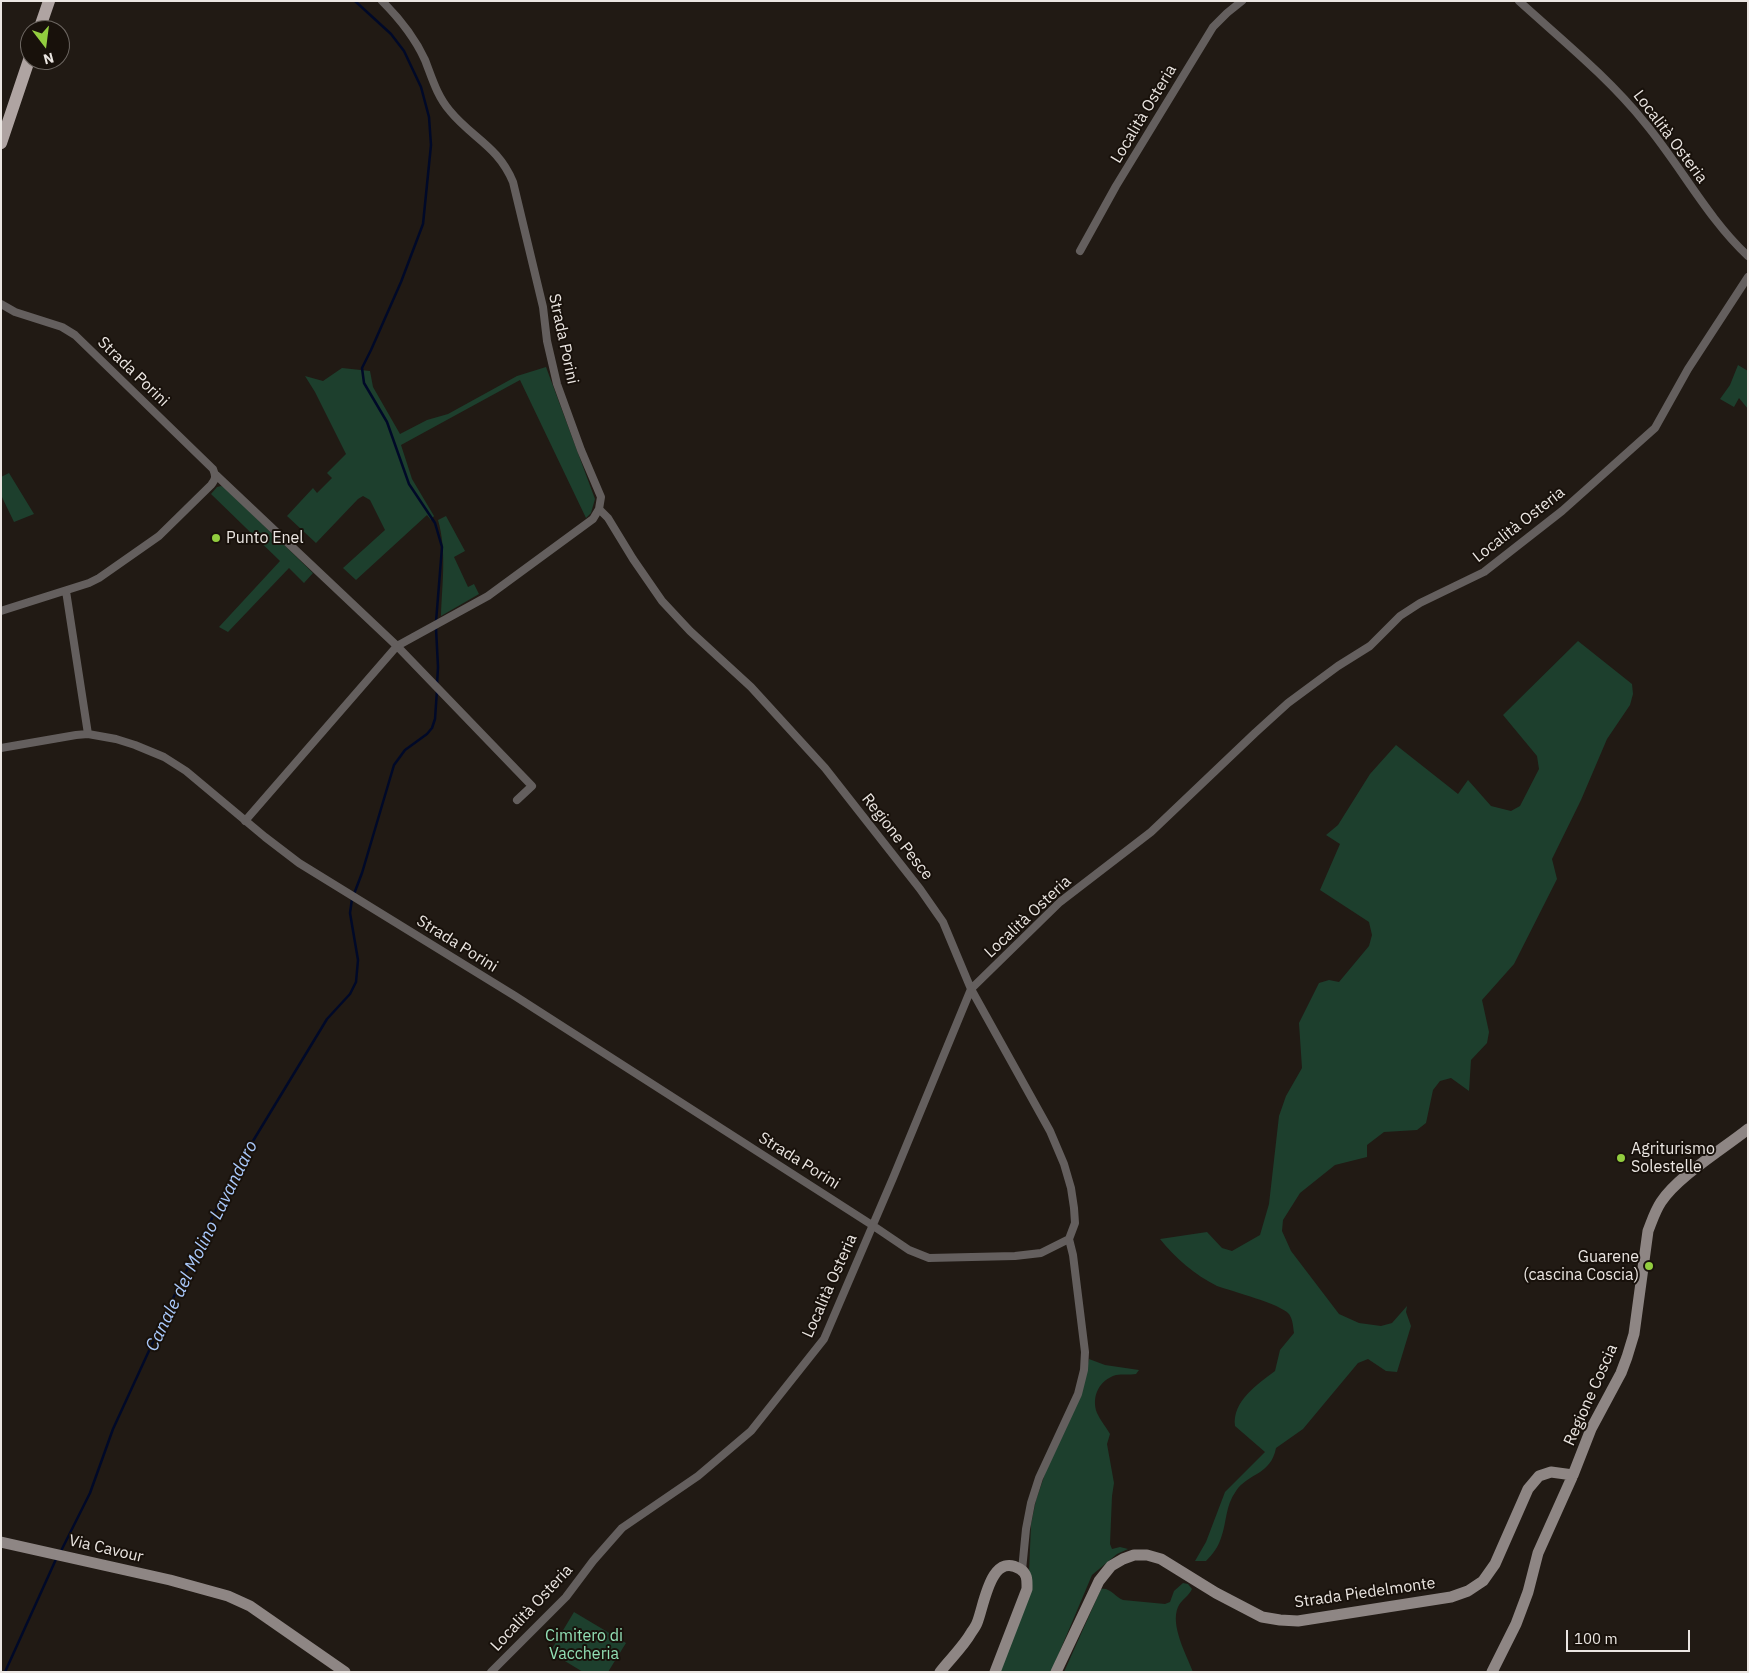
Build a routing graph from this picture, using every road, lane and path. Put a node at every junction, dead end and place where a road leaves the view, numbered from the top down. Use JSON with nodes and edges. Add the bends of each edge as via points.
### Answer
{"nodes":[{"id":1,"x":49,"y":1,"type":"edge"},
{"id":2,"x":382,"y":1,"type":"edge"},
{"id":3,"x":1242,"y":1,"type":"edge"},
{"id":4,"x":1519,"y":1,"type":"edge"},
{"id":5,"x":42,"y":20,"type":"edge"},
{"id":6,"x":26,"y":70,"type":"edge"},
{"id":7,"x":1,"y":143,"type":"edge"},
{"id":8,"x":1080,"y":251,"type":"dead end"},
{"id":9,"x":1748,"y":256,"type":"edge"},
{"id":10,"x":1748,"y":277,"type":"edge"},
{"id":11,"x":1,"y":304,"type":"edge"},
{"id":12,"x":1,"y":311,"type":"edge"},
{"id":13,"x":15,"y":312,"type":"junction"},
{"id":14,"x":216,"y":475,"type":"junction"},
{"id":15,"x":599,"y":509,"type":"junction"},
{"id":16,"x":66,"y":590,"type":"junction"},
{"id":17,"x":1,"y":611,"type":"edge"},
{"id":18,"x":397,"y":646,"type":"junction"},
{"id":19,"x":88,"y":734,"type":"junction"},
{"id":20,"x":1,"y":748,"type":"edge"},
{"id":21,"x":517,"y":800,"type":"dead end"},
{"id":22,"x":246,"y":821,"type":"junction"},
{"id":23,"x":971,"y":989,"type":"junction"},
{"id":24,"x":1748,"y":1129,"type":"edge"},
{"id":25,"x":872,"y":1224,"type":"junction"},
{"id":26,"x":1069,"y":1239,"type":"junction"},
{"id":27,"x":1573,"y":1475,"type":"junction"},
{"id":28,"x":1,"y":1542,"type":"edge"},
{"id":29,"x":1022,"y":1570,"type":"junction"},
{"id":30,"x":345,"y":1672,"type":"edge"},
{"id":31,"x":492,"y":1672,"type":"edge"},
{"id":32,"x":940,"y":1672,"type":"edge"},
{"id":33,"x":995,"y":1672,"type":"edge"},
{"id":34,"x":1056,"y":1672,"type":"edge"},
{"id":35,"x":1492,"y":1672,"type":"edge"}],
"edges":[{"from":1,"to":5,"type":"main road"},
{"from":2,"to":15,"type":"street","name":"Strada Porini","via":[[415,41],[451,113],[494,151],[508,169],[543,307],[557,384],[601,497]]},
{"from":3,"to":8,"type":"street","name":"Località Osteria","via":[[1213,27]]},
{"from":4,"to":9,"type":"street","name":"Località Osteria","via":[[1620,94]]},
{"from":6,"to":7,"type":"main road"},
{"from":10,"to":23,"type":"street","name":"Località Osteria","via":[[1688,369],[1655,428],[1562,511],[1484,572],[1400,616],[1370,646],[1288,703],[1151,832],[1060,902]]},
{"from":11,"to":13,"type":"street","name":"Strada Porini"},
{"from":12,"to":13,"type":"street","name":"Strada Porini"},
{"from":13,"to":14,"type":"street","name":"Strada Porini","via":[[62,327],[75,335]]},
{"from":14,"to":16,"type":"street","via":[[215,481],[159,536],[99,578]]},
{"from":14,"to":18,"type":"street","name":"Strada Porini"},
{"from":15,"to":18,"type":"street","via":[[593,519],[488,596]]},
{"from":15,"to":23,"type":"street","name":"Regione Pesce","via":[[662,601],[751,688],[854,803],[943,922]]},
{"from":16,"to":17,"type":"street"},
{"from":16,"to":19,"type":"street"},
{"from":18,"to":21,"type":"street","name":"Strada Porini","via":[[532,786]]},
{"from":18,"to":22,"type":"street"},
{"from":19,"to":20,"type":"street","name":"Strada Porini"},
{"from":19,"to":22,"type":"street","name":"Strada Porini","via":[[135,745],[164,757]]},
{"from":22,"to":25,"type":"street","name":"Strada Porini","via":[[299,863],[515,996]]},
{"from":23,"to":25,"type":"street","name":"Località Osteria"},
{"from":23,"to":26,"type":"street","name":"Regione Pesce","via":[[1050,1131],[1064,1164],[1075,1223]]},
{"from":24,"to":27,"type":"street","name":"Regione Coscia","via":[[1675,1186],[1653,1216],[1648,1231],[1634,1334],[1621,1373],[1591,1429]]},
{"from":25,"to":26,"type":"street","name":"Strada Porini","via":[[910,1250],[929,1258],[1041,1253]]},
{"from":25,"to":31,"type":"street","name":"Località Osteria","via":[[824,1339],[751,1431],[698,1476],[622,1528],[566,1598]]},
{"from":26,"to":29,"type":"street","via":[[1085,1352],[1084,1370],[1078,1394],[1031,1502]]},
{"from":27,"to":34,"type":"street","name":"Strada Piedelmonte","via":[[1551,1472],[1539,1476],[1528,1489],[1495,1564],[1483,1581],[1451,1597],[1298,1621],[1280,1620],[1247,1610],[1161,1559],[1147,1555],[1123,1559],[1111,1566],[1099,1581]]},
{"from":27,"to":35,"type":"street","name":"Regione Coscia","via":[[1538,1553],[1516,1624]]},
{"from":28,"to":30,"type":"street","name":"Via Cavour","via":[[204,1588],[250,1606]]},
{"from":29,"to":32,"type":"street","via":[[1014,1566],[996,1572],[977,1624]]},
{"from":29,"to":33,"type":"street","via":[[1027,1577],[1027,1589]]}]}
